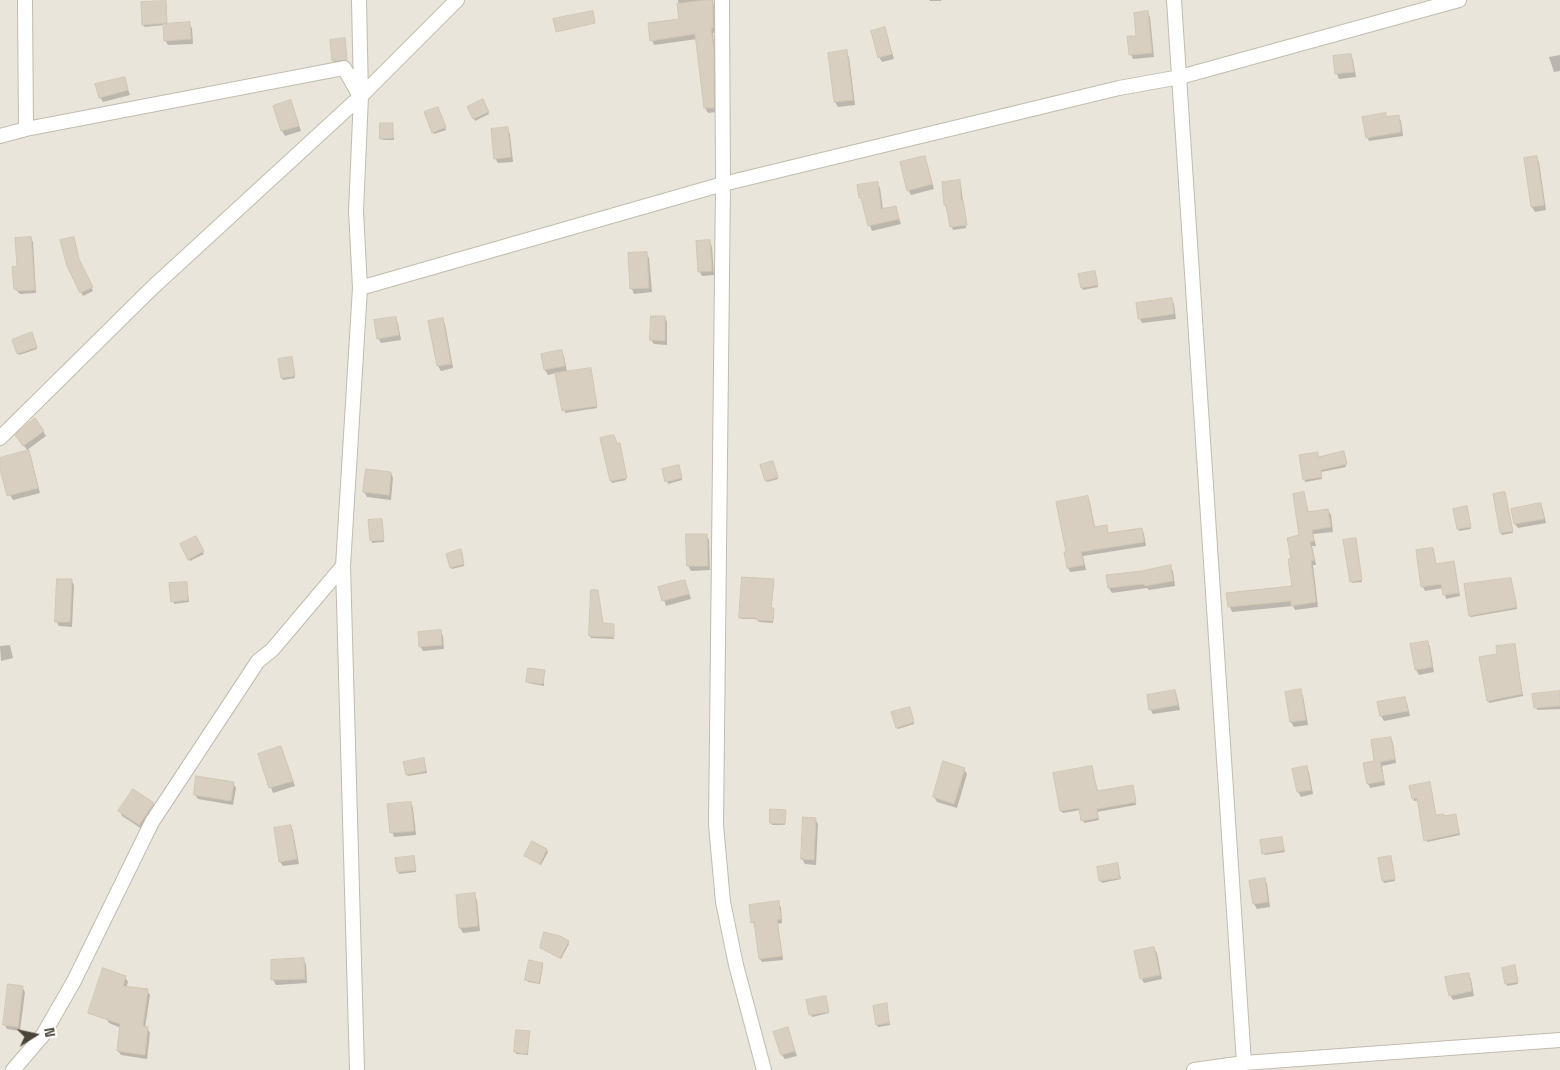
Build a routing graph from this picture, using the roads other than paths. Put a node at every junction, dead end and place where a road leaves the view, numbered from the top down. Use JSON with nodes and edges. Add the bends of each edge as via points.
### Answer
{"nodes":[{"id":1,"x":25,"y":0,"type":"edge"},
{"id":2,"x":358,"y":0,"type":"edge"},
{"id":3,"x":457,"y":0,"type":"edge"},
{"id":4,"x":722,"y":0,"type":"edge"},
{"id":5,"x":1174,"y":0,"type":"edge"},
{"id":6,"x":1459,"y":0,"type":"edge"},
{"id":7,"x":1180,"y":77,"type":"junction"},
{"id":8,"x":360,"y":96,"type":"junction"},
{"id":9,"x":26,"y":129,"type":"junction"},
{"id":10,"x":0,"y":136,"type":"edge"},
{"id":11,"x":723,"y":184,"type":"junction"},
{"id":12,"x":360,"y":288,"type":"junction"},
{"id":13,"x":0,"y":438,"type":"edge"},
{"id":14,"x":343,"y":566,"type":"junction"},
{"id":15,"x":1560,"y":1040,"type":"edge"},
{"id":16,"x":1244,"y":1063,"type":"junction"},
{"id":17,"x":13,"y":1070,"type":"edge"},
{"id":18,"x":357,"y":1070,"type":"edge"},
{"id":19,"x":764,"y":1070,"type":"edge"},
{"id":20,"x":1194,"y":1070,"type":"edge"}],
"edges":[{"from":1,"to":9,"type":"street"},
{"from":2,"to":8,"type":"street"},
{"from":3,"to":8,"type":"street"},
{"from":4,"to":11,"type":"street"},
{"from":5,"to":7,"type":"street"},
{"from":6,"to":7,"type":"street"},
{"from":7,"to":11,"type":"street","via":[[1119,88]]},
{"from":7,"to":16,"type":"street"},
{"from":8,"to":9,"type":"street","via":[[344,68]]},
{"from":8,"to":12,"type":"street","via":[[356,211]]},
{"from":8,"to":13,"type":"street","via":[[152,288]]},
{"from":9,"to":10,"type":"street"},
{"from":11,"to":12,"type":"street"},
{"from":11,"to":19,"type":"street","via":[[716,825],[723,902]]},
{"from":12,"to":14,"type":"street"},
{"from":14,"to":17,"type":"street","via":[[272,650],[258,661],[152,822],[44,1035]]},
{"from":14,"to":18,"type":"street"},
{"from":15,"to":16,"type":"street"},
{"from":16,"to":20,"type":"street"}]}
